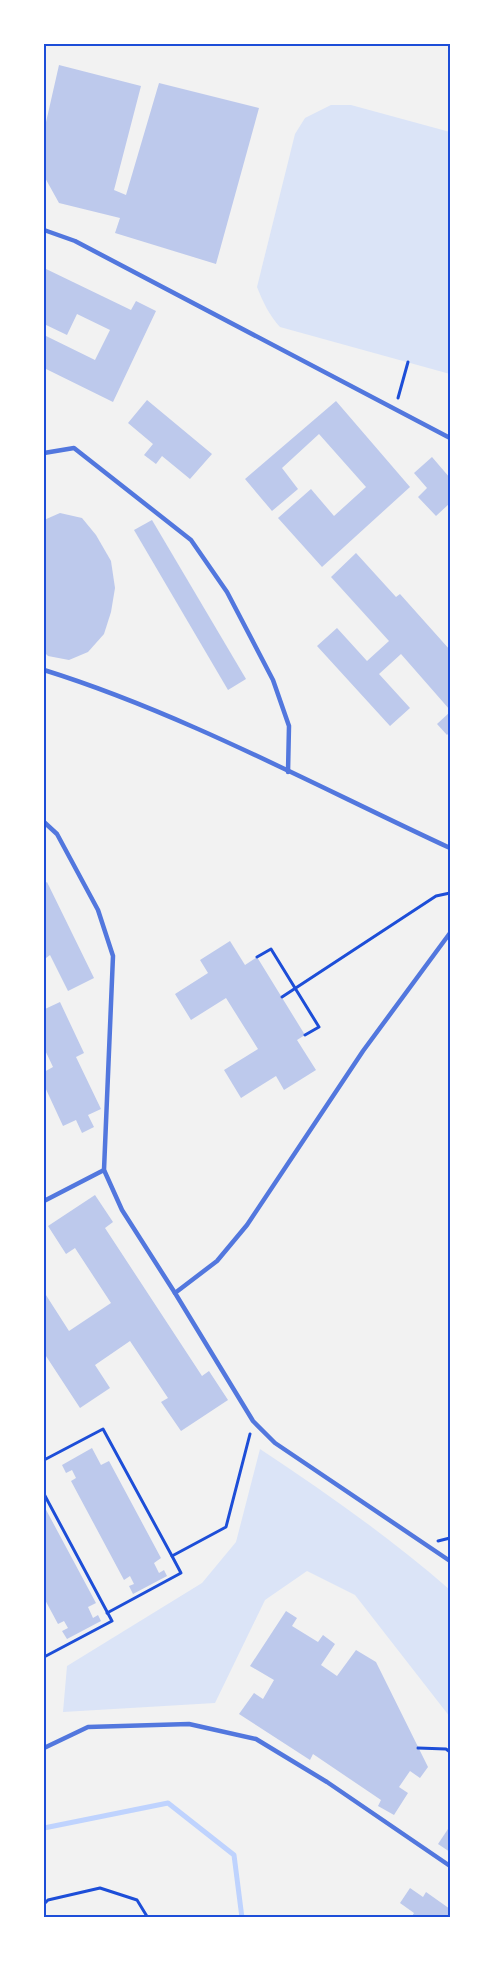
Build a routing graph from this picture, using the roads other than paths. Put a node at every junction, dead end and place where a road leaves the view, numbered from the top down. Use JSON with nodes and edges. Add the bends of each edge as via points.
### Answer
{"nodes":[{"id":1,"x":44,"y":230,"type":"edge"},
{"id":2,"x":450,"y":438,"type":"edge"},
{"id":3,"x":44,"y":453,"type":"edge"},
{"id":4,"x":44,"y":670,"type":"edge"},
{"id":5,"x":288,"y":772,"type":"junction"},
{"id":6,"x":44,"y":822,"type":"edge"},
{"id":7,"x":450,"y":848,"type":"edge"},
{"id":8,"x":450,"y":933,"type":"edge"},
{"id":9,"x":104,"y":1170,"type":"junction"},
{"id":10,"x":44,"y":1201,"type":"edge"},
{"id":11,"x":175,"y":1293,"type":"junction"},
{"id":12,"x":450,"y":1561,"type":"edge"},
{"id":13,"x":44,"y":1748,"type":"edge"},
{"id":14,"x":450,"y":1866,"type":"edge"}],
"edges":[{"from":1,"to":2,"type":"lane","via":[[75,241]]},
{"from":3,"to":5,"type":"lane","via":[[74,448],[191,540],[227,592],[273,680],[289,726]]},
{"from":4,"to":5,"type":"lane","via":[[133,703]]},
{"from":5,"to":7,"type":"lane"},
{"from":6,"to":9,"type":"lane","via":[[57,834],[98,910],[113,956]]},
{"from":8,"to":11,"type":"lane","via":[[363,1051],[247,1226],[217,1261]]},
{"from":9,"to":10,"type":"lane"},
{"from":9,"to":11,"type":"lane","via":[[122,1210]]},
{"from":11,"to":12,"type":"lane","via":[[253,1421],[275,1443]]},
{"from":13,"to":14,"type":"lane","via":[[88,1727],[189,1724],[256,1739]]}]}
